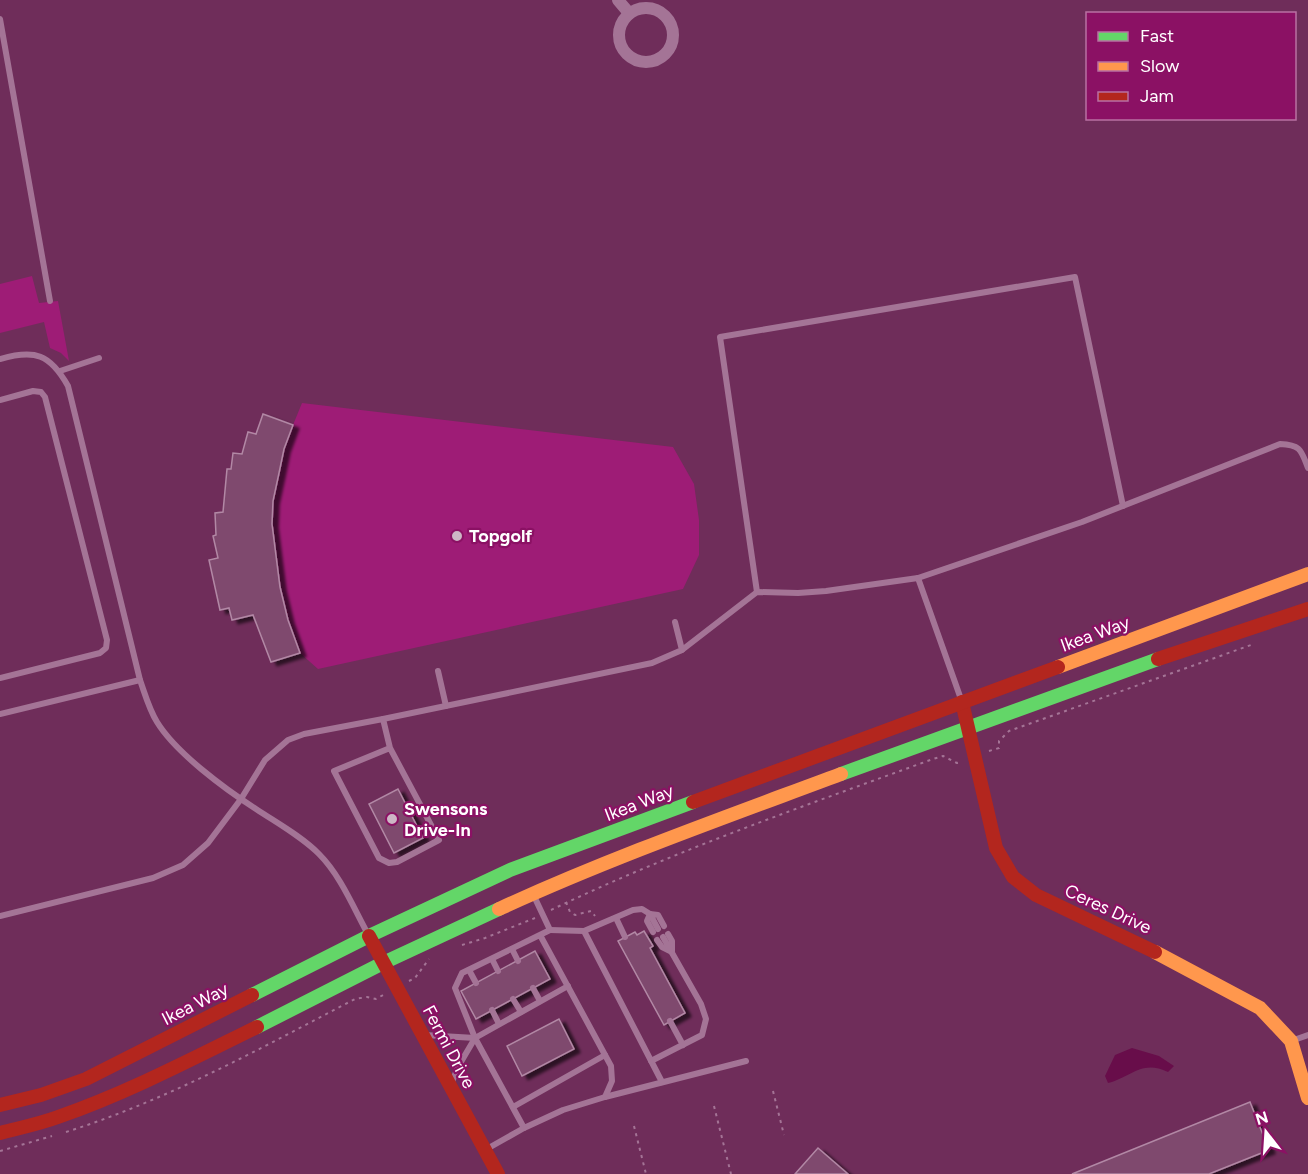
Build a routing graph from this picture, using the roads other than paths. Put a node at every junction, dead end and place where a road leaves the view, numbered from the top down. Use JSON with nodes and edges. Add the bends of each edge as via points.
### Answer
{"nodes":[{"id":1,"x":618,"y":0,"type":"edge"},
{"id":2,"x":629,"y":13,"type":"junction"},
{"id":3,"x":0,"y":19,"type":"edge"},
{"id":4,"x":50,"y":301,"type":"dead end"},
{"id":5,"x":0,"y":358,"type":"edge"},
{"id":6,"x":99,"y":358,"type":"dead end"},
{"id":7,"x":60,"y":371,"type":"junction"},
{"id":8,"x":0,"y":400,"type":"edge"},
{"id":9,"x":1308,"y":468,"type":"edge"},
{"id":10,"x":1123,"y":506,"type":"junction"},
{"id":11,"x":1308,"y":574,"type":"edge"},
{"id":12,"x":918,"y":578,"type":"junction"},
{"id":13,"x":757,"y":592,"type":"junction"},
{"id":14,"x":1308,"y":609,"type":"edge"},
{"id":15,"x":675,"y":621,"type":"dead end"},
{"id":16,"x":682,"y":650,"type":"junction"},
{"id":17,"x":438,"y":671,"type":"dead end"},
{"id":18,"x":0,"y":678,"type":"edge"},
{"id":19,"x":140,"y":680,"type":"junction"},
{"id":20,"x":962,"y":702,"type":"junction"},
{"id":21,"x":446,"y":706,"type":"junction"},
{"id":22,"x":0,"y":714,"type":"edge"},
{"id":23,"x":382,"y":719,"type":"junction"},
{"id":24,"x":968,"y":727,"type":"junction"},
{"id":25,"x":390,"y":748,"type":"junction"},
{"id":26,"x":241,"y":799,"type":"junction"},
{"id":27,"x":532,"y":894,"type":"junction"},
{"id":28,"x":650,"y":914,"type":"junction"},
{"id":29,"x":0,"y":916,"type":"edge"},
{"id":30,"x":616,"y":918,"type":"junction"},
{"id":31,"x":550,"y":930,"type":"junction"},
{"id":32,"x":584,"y":931,"type":"junction"},
{"id":33,"x":540,"y":935,"type":"junction"},
{"id":34,"x":369,"y":936,"type":"junction"},
{"id":35,"x":663,"y":937,"type":"dead end"},
{"id":36,"x":625,"y":938,"type":"dead end"},
{"id":37,"x":512,"y":949,"type":"junction"},
{"id":38,"x":492,"y":959,"type":"junction"},
{"id":39,"x":518,"y":961,"type":"dead end"},
{"id":40,"x":383,"y":963,"type":"junction"},
{"id":41,"x":469,"y":970,"type":"junction"},
{"id":42,"x":498,"y":971,"type":"dead end"},
{"id":43,"x":477,"y":983,"type":"dead end"},
{"id":44,"x":568,"y":986,"type":"junction"},
{"id":45,"x":533,"y":988,"type":"dead end"},
{"id":46,"x":513,"y":999,"type":"dead end"},
{"id":47,"x":540,"y":1001,"type":"junction"},
{"id":48,"x":492,"y":1010,"type":"dead end"},
{"id":49,"x":521,"y":1012,"type":"junction"},
{"id":50,"x":670,"y":1021,"type":"dead end"},
{"id":51,"x":499,"y":1024,"type":"junction"},
{"id":52,"x":424,"y":1034,"type":"junction"},
{"id":53,"x":1308,"y":1035,"type":"edge"},
{"id":54,"x":475,"y":1038,"type":"junction"},
{"id":55,"x":1291,"y":1041,"type":"junction"},
{"id":56,"x":683,"y":1045,"type":"junction"},
{"id":57,"x":605,"y":1055,"type":"junction"},
{"id":58,"x":651,"y":1061,"type":"junction"},
{"id":59,"x":746,"y":1061,"type":"dead end"},
{"id":60,"x":662,"y":1082,"type":"junction"},
{"id":61,"x":450,"y":1088,"type":"junction"},
{"id":62,"x":605,"y":1097,"type":"junction"},
{"id":63,"x":1308,"y":1098,"type":"edge"},
{"id":64,"x":0,"y":1105,"type":"edge"},
{"id":65,"x":513,"y":1107,"type":"junction"},
{"id":66,"x":524,"y":1128,"type":"junction"},
{"id":67,"x":0,"y":1133,"type":"edge"},
{"id":68,"x":485,"y":1150,"type":"junction"},
{"id":69,"x":498,"y":1174,"type":"edge"}],
"edges":[{"from":1,"to":2,"type":"street"},
{"from":2,"to":2,"type":"street","via":[[639,8],[654,9],[670,22],[671,45],[662,57],[642,62],[624,51],[620,26]]},
{"from":3,"to":4,"type":"lane"},
{"from":5,"to":7,"type":"lane","via":[[33,353]]},
{"from":6,"to":7,"type":"lane"},
{"from":7,"to":19,"type":"lane","via":[[68,386]]},
{"from":8,"to":18,"type":"lane","via":[[33,391],[45,397],[107,640],[100,653]]},
{"from":9,"to":10,"type":"lane","via":[[1300,449],[1280,444]]},
{"from":10,"to":12,"type":"lane"},
{"from":10,"to":13,"type":"lane","via":[[1075,278],[720,337]]},
{"from":11,"to":20,"type":"main road","name":"Ikea Way"},
{"from":12,"to":13,"type":"lane","via":[[826,591]]},
{"from":12,"to":20,"type":"lane"},
{"from":13,"to":16,"type":"lane"},
{"from":14,"to":24,"type":"main road"},
{"from":15,"to":16,"type":"lane"},
{"from":16,"to":21,"type":"lane","via":[[652,663]]},
{"from":17,"to":21,"type":"lane"},
{"from":19,"to":22,"type":"lane"},
{"from":19,"to":26,"type":"lane","via":[[158,723],[195,763]]},
{"from":20,"to":24,"type":"main road","name":"Ceres Drive"},
{"from":20,"to":34,"type":"main road","name":"Ikea Way","via":[[510,870]]},
{"from":21,"to":23,"type":"lane"},
{"from":23,"to":25,"type":"lane"},
{"from":23,"to":26,"type":"lane","via":[[288,740],[265,760]]},
{"from":24,"to":27,"type":"main road"},
{"from":24,"to":55,"type":"main road","name":"Ceres Drive","via":[[996,848],[1013,877],[1036,895],[1154,951],[1260,1008]]},
{"from":25,"to":25,"type":"lane","via":[[334,771],[379,858],[389,863],[439,840]]},
{"from":26,"to":29,"type":"lane","via":[[208,843],[183,865],[153,878]]},
{"from":26,"to":34,"type":"lane","via":[[320,855]]},
{"from":27,"to":31,"type":"lane"},
{"from":27,"to":40,"type":"main road"},
{"from":28,"to":28,"type":"lane","via":[[647,921],[658,929],[658,915]]},
{"from":28,"to":30,"type":"lane","via":[[642,909],[633,910]]},
{"from":30,"to":32,"type":"lane"},
{"from":30,"to":36,"type":"lane"},
{"from":31,"to":32,"type":"lane"},
{"from":31,"to":33,"type":"lane"},
{"from":32,"to":58,"type":"lane"},
{"from":33,"to":37,"type":"lane"},
{"from":33,"to":44,"type":"lane"},
{"from":34,"to":40,"type":"main road","name":"Fermi Drive"},
{"from":34,"to":64,"type":"main road","name":"Ikea Way","via":[[86,1079]]},
{"from":35,"to":56,"type":"lane","via":[[706,1019],[702,1035]]},
{"from":37,"to":38,"type":"lane"},
{"from":37,"to":39,"type":"lane"},
{"from":38,"to":41,"type":"lane"},
{"from":38,"to":42,"type":"lane"},
{"from":40,"to":52,"type":"main road","name":"Fermi Drive"},
{"from":40,"to":67,"type":"main road","via":[[179,1066],[66,1114]]},
{"from":41,"to":43,"type":"lane"},
{"from":41,"to":54,"type":"lane","via":[[462,974],[455,988]]},
{"from":44,"to":47,"type":"lane"},
{"from":44,"to":57,"type":"lane"},
{"from":45,"to":47,"type":"lane"},
{"from":46,"to":49,"type":"lane"},
{"from":47,"to":49,"type":"lane"},
{"from":48,"to":51,"type":"lane"},
{"from":49,"to":51,"type":"lane"},
{"from":50,"to":56,"type":"lane"},
{"from":51,"to":54,"type":"lane"},
{"from":52,"to":54,"type":"lane"},
{"from":52,"to":61,"type":"main road","name":"Fermi Drive"},
{"from":53,"to":55,"type":"lane"},
{"from":54,"to":61,"type":"lane"},
{"from":54,"to":65,"type":"lane"},
{"from":55,"to":63,"type":"main road","name":"Ceres Drive"},
{"from":56,"to":58,"type":"lane"},
{"from":57,"to":62,"type":"lane","via":[[612,1081]]},
{"from":57,"to":65,"type":"lane"},
{"from":58,"to":60,"type":"lane"},
{"from":59,"to":60,"type":"lane"},
{"from":60,"to":62,"type":"lane"},
{"from":61,"to":68,"type":"main road","name":"Fermi Drive"},
{"from":62,"to":66,"type":"lane"},
{"from":65,"to":66,"type":"lane"},
{"from":66,"to":68,"type":"lane"},
{"from":68,"to":69,"type":"main road","name":"Fermi Drive"}]}
